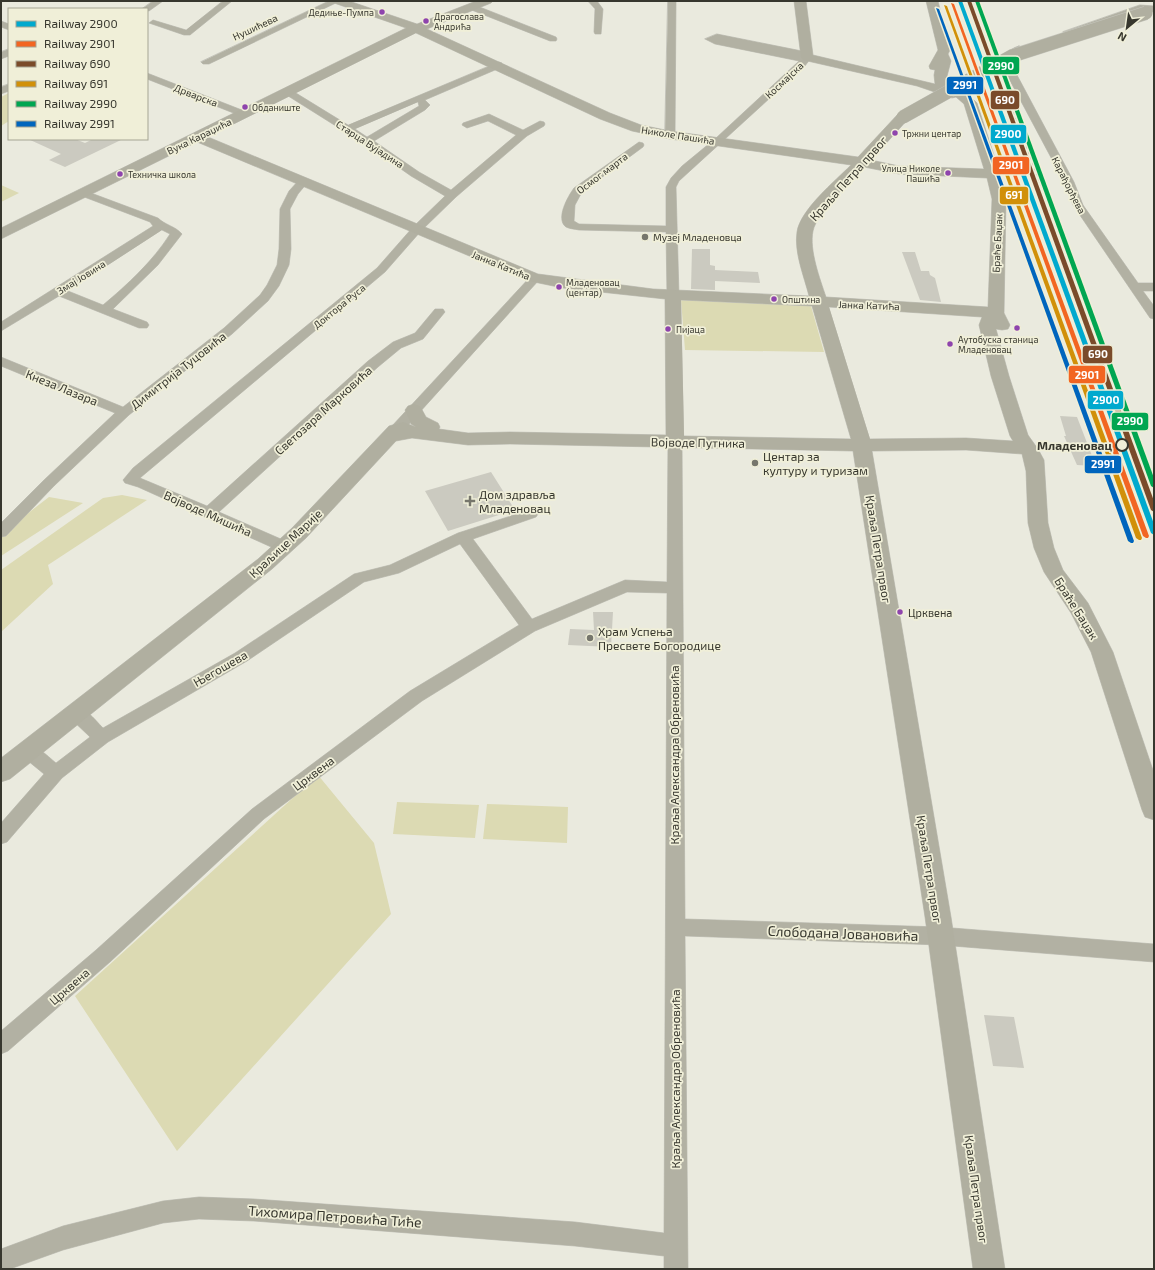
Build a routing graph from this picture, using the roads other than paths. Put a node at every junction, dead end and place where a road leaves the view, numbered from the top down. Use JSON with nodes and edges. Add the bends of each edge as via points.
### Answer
{"nodes":[{"id":1,"x":159,"y":1,"type":"edge"},
{"id":2,"x":228,"y":1,"type":"edge"},
{"id":3,"x":487,"y":1,"type":"edge"},
{"id":4,"x":592,"y":1,"type":"edge"},
{"id":5,"x":672,"y":1,"type":"edge"},
{"id":6,"x":800,"y":1,"type":"edge"},
{"id":7,"x":932,"y":1,"type":"edge"},
{"id":8,"x":343,"y":2,"type":"edge"},
{"id":9,"x":472,"y":7,"type":"junction"},
{"id":10,"x":148,"y":8,"type":"edge"},
{"id":11,"x":1150,"y":9,"type":"edge"},
{"id":12,"x":153,"y":23,"type":"dead end"},
{"id":13,"x":416,"y":28,"type":"junction"},
{"id":14,"x":598,"y":32,"type":"dead end"},
{"id":15,"x":553,"y":39,"type":"dead end"},
{"id":16,"x":806,"y":57,"type":"junction"},
{"id":17,"x":206,"y":62,"type":"dead end"},
{"id":18,"x":499,"y":65,"type":"junction"},
{"id":19,"x":855,"y":68,"type":"junction"},
{"id":20,"x":148,"y":76,"type":"edge"},
{"id":21,"x":927,"y":78,"type":"junction"},
{"id":22,"x":288,"y":92,"type":"junction"},
{"id":23,"x":419,"y":100,"type":"junction"},
{"id":24,"x":970,"y":105,"type":"junction"},
{"id":25,"x":244,"y":114,"type":"junction"},
{"id":26,"x":540,"y":124,"type":"dead end"},
{"id":27,"x":222,"y":125,"type":"junction"},
{"id":28,"x":467,"y":125,"type":"dead end"},
{"id":29,"x":347,"y":130,"type":"junction"},
{"id":30,"x":523,"y":134,"type":"junction"},
{"id":31,"x":670,"y":135,"type":"junction"},
{"id":32,"x":196,"y":137,"type":"junction"},
{"id":33,"x":367,"y":141,"type":"junction"},
{"id":34,"x":719,"y":141,"type":"junction"},
{"id":35,"x":639,"y":146,"type":"dead end"},
{"id":36,"x":222,"y":148,"type":"junction"},
{"id":37,"x":158,"y":156,"type":"junction"},
{"id":38,"x":861,"y":162,"type":"junction"},
{"id":39,"x":993,"y":174,"type":"junction"},
{"id":40,"x":303,"y":182,"type":"junction"},
{"id":41,"x":83,"y":193,"type":"junction"},
{"id":42,"x":452,"y":195,"type":"junction"},
{"id":43,"x":160,"y":226,"type":"junction"},
{"id":44,"x":417,"y":229,"type":"junction"},
{"id":45,"x":671,"y":229,"type":"junction"},
{"id":46,"x":1,"y":234,"type":"edge"},
{"id":47,"x":535,"y":278,"type":"junction"},
{"id":48,"x":1135,"y":287,"type":"junction"},
{"id":49,"x":1154,"y":287,"type":"edge"},
{"id":50,"x":58,"y":291,"type":"junction"},
{"id":51,"x":673,"y":296,"type":"junction"},
{"id":52,"x":820,"y":303,"type":"junction"},
{"id":53,"x":105,"y":309,"type":"junction"},
{"id":54,"x":439,"y":312,"type":"dead end"},
{"id":55,"x":996,"y":312,"type":"junction"},
{"id":56,"x":1154,"y":316,"type":"edge"},
{"id":57,"x":143,"y":325,"type":"dead end"},
{"id":58,"x":1,"y":328,"type":"edge"},
{"id":59,"x":1,"y":361,"type":"edge"},
{"id":60,"x":414,"y":410,"type":"junction"},
{"id":61,"x":124,"y":412,"type":"junction"},
{"id":62,"x":431,"y":427,"type":"junction"},
{"id":63,"x":393,"y":433,"type":"junction"},
{"id":64,"x":510,"y":438,"type":"junction"},
{"id":65,"x":675,"y":442,"type":"junction"},
{"id":66,"x":862,"y":445,"type":"junction"},
{"id":67,"x":1029,"y":449,"type":"junction"},
{"id":68,"x":130,"y":480,"type":"joint"},
{"id":69,"x":209,"y":514,"type":"junction"},
{"id":70,"x":531,"y":514,"type":"dead end"},
{"id":71,"x":1,"y":532,"type":"edge"},
{"id":72,"x":463,"y":537,"type":"junction"},
{"id":73,"x":284,"y":547,"type":"junction"},
{"id":74,"x":674,"y":588,"type":"junction"},
{"id":75,"x":529,"y":627,"type":"junction"},
{"id":76,"x":76,"y":713,"type":"junction"},
{"id":77,"x":102,"y":737,"type":"junction"},
{"id":78,"x":28,"y":752,"type":"junction"},
{"id":79,"x":1,"y":772,"type":"edge"},
{"id":80,"x":56,"y":773,"type":"junction"},
{"id":81,"x":1154,"y":810,"type":"edge"},
{"id":82,"x":1,"y":836,"type":"edge"},
{"id":83,"x":675,"y":927,"type":"junction"},
{"id":84,"x":940,"y":936,"type":"junction"},
{"id":85,"x":1154,"y":953,"type":"edge"},
{"id":86,"x":1,"y":1044,"type":"edge"},
{"id":87,"x":676,"y":1246,"type":"junction"},
{"id":88,"x":1,"y":1261,"type":"edge"},
{"id":89,"x":676,"y":1269,"type":"edge"},
{"id":90,"x":989,"y":1269,"type":"edge"}],
"edges":[{"from":1,"to":10,"type":"street"},
{"from":2,"to":12,"type":"street","via":[[187,33]]},
{"from":3,"to":9,"type":"street","name":"Вука Караџића"},
{"from":4,"to":14,"type":"street","via":[[599,9]]},
{"from":5,"to":31,"type":"street"},
{"from":6,"to":16,"type":"street","name":"Космајска"},
{"from":7,"to":21,"type":"street","via":[[944,43],[945,61]]},
{"from":8,"to":13,"type":"street","name":"Николе Пашића"},
{"from":8,"to":17,"type":"street","name":"Нушићева"},
{"from":9,"to":13,"type":"street","name":"Вука Караџића"},
{"from":9,"to":15,"type":"street"},
{"from":11,"to":38,"type":"street","name":"Краља Петра првог","bridge":true,"via":[[1012,56],[903,117]]},
{"from":11,"to":48,"type":"street","name":"Карађорђева","via":[[1028,55],[1010,67],[1069,182],[1078,205]]},
{"from":13,"to":18,"type":"street","name":"Николе Пашића"},
{"from":13,"to":22,"type":"street","name":"Вука Караџића"},
{"from":16,"to":16,"type":"street","via":[[717,37],[709,39],[715,41]]},
{"from":16,"to":19,"type":"street"},
{"from":16,"to":34,"type":"street","name":"Космајска"},
{"from":18,"to":23,"type":"street"},
{"from":18,"to":31,"type":"street","name":"Николе Пашића","via":[[605,116],[637,128]]},
{"from":19,"to":21,"type":"street"},
{"from":19,"to":21,"type":"street"},
{"from":20,"to":25,"type":"street","name":"Дрварска"},
{"from":21,"to":24,"type":"street"},
{"from":21,"to":24,"type":"street","via":[[966,98]]},
{"from":22,"to":25,"type":"street","name":"Вука Караџића"},
{"from":22,"to":29,"type":"street","name":"Старца Вујадина"},
{"from":23,"to":29,"type":"street"},
{"from":23,"to":33,"type":"street","via":[[425,103],[422,108]]},
{"from":24,"to":39,"type":"street","name":"Браће Баџак"},
{"from":25,"to":27,"type":"street","name":"Вука Караџића"},
{"from":26,"to":30,"type":"street","name":"Доктора Руса"},
{"from":27,"to":32,"type":"street","name":"Вука Караџића"},
{"from":27,"to":36,"type":"street","via":[[215,133],[215,138]]},
{"from":28,"to":30,"type":"street","via":[[489,117]]},
{"from":29,"to":33,"type":"street","name":"Старца Вујадина"},
{"from":30,"to":42,"type":"street","name":"Доктора Руса"},
{"from":31,"to":34,"type":"street","name":"Николе Пашића"},
{"from":32,"to":36,"type":"street","name":"Јанка Катића"},
{"from":32,"to":37,"type":"street","name":"Вука Караџића"},
{"from":33,"to":42,"type":"street","name":"Старца Вујадина","via":[[415,174]]},
{"from":34,"to":38,"type":"street","name":"Николе Пашића"},
{"from":34,"to":45,"type":"street","name":"Краља Александра Обреновића","via":[[673,183]]},
{"from":35,"to":45,"type":"street","name":"Осмог марта","via":[[578,190],[571,198],[568,222],[571,225],[610,229]]},
{"from":36,"to":37,"type":"street","via":[[193,147]]},
{"from":36,"to":40,"type":"street","name":"Јанка Катића"},
{"from":37,"to":41,"type":"street","name":"Вука Караџића"},
{"from":38,"to":39,"type":"street","name":"Николе Пашића","via":[[911,171]]},
{"from":38,"to":52,"type":"street","name":"Краља Петра првог","via":[[808,220],[806,226],[808,260]]},
{"from":39,"to":55,"type":"street","name":"Браће Баџак","via":[[999,199]]},
{"from":40,"to":44,"type":"street","name":"Јанка Катића"},
{"from":40,"to":61,"type":"street","name":"Димитрија Туцовића","via":[[293,193],[285,209],[284,257],[277,278],[268,293],[245,317]]},
{"from":41,"to":43,"type":"street","via":[[154,220]]},
{"from":41,"to":46,"type":"street","name":"Вука Караџића"},
{"from":42,"to":44,"type":"street","name":"Доктора Руса"},
{"from":43,"to":50,"type":"street","name":"Змај Јовина"},
{"from":43,"to":53,"type":"street","via":[[176,234],[143,273]]},
{"from":44,"to":47,"type":"street","name":"Јанка Катића"},
{"from":44,"to":68,"type":"street","name":"Доктора Руса","via":[[378,274],[210,410]]},
{"from":45,"to":51,"type":"street","name":"Краља Александра Обреновића"},
{"from":47,"to":51,"type":"street","name":"Јанка Катића","via":[[609,290]]},
{"from":47,"to":60,"type":"street","name":"Краљице Марије"},
{"from":48,"to":49,"type":"street"},
{"from":48,"to":56,"type":"street","name":"Карађорђева"},
{"from":50,"to":53,"type":"street"},
{"from":50,"to":58,"type":"street","name":"Змај Јовина"},
{"from":51,"to":52,"type":"street","name":"Јанка Катића"},
{"from":51,"to":65,"type":"street","name":"Краља Александра Обреновића"},
{"from":52,"to":55,"type":"street","name":"Јанка Катића"},
{"from":52,"to":66,"type":"street","name":"Краља Петра првог"},
{"from":53,"to":57,"type":"street"},
{"from":54,"to":69,"type":"street","name":"Светозара Марковића","via":[[419,336],[397,345],[373,364]]},
{"from":55,"to":67,"type":"street","name":"Браће Баџак","via":[[1004,329],[1028,432]]},
{"from":59,"to":61,"type":"street","name":"Кнеза Лазара"},
{"from":60,"to":62,"type":"street","via":[[418,420]]},
{"from":60,"to":63,"type":"street","name":"Краљице Марије"},
{"from":61,"to":71,"type":"street","name":"Димитрија Туцовића"},
{"from":62,"to":63,"type":"street","name":"Војводе Путника","via":[[406,428]]},
{"from":62,"to":64,"type":"street","name":"Војводе Путника"},
{"from":63,"to":64,"type":"street","name":"Војводе Путника","via":[[412,432],[468,439]]},
{"from":63,"to":73,"type":"street","name":"Краљице Марије"},
{"from":64,"to":65,"type":"street","name":"Војводе Путника"},
{"from":65,"to":66,"type":"street","name":"Војводе Путника"},
{"from":65,"to":74,"type":"street","name":"Краља Александра Обреновића"},
{"from":66,"to":67,"type":"street","name":"Војводе Путника","via":[[994,445]]},
{"from":66,"to":84,"type":"street","name":"Краља Петра првог"},
{"from":67,"to":81,"type":"street","name":"Браће Баџак","via":[[1036,471],[1038,523],[1044,548],[1054,572],[1080,609],[1102,652]]},
{"from":68,"to":69,"type":"street","name":"Војводе Мишића"},
{"from":69,"to":73,"type":"street","name":"Војводе Мишића"},
{"from":70,"to":72,"type":"street","name":"Његошева"},
{"from":72,"to":75,"type":"street"},
{"from":72,"to":77,"type":"street","name":"Његошева","via":[[394,569],[359,578],[241,657]]},
{"from":73,"to":76,"type":"street","name":"Краљице Марије"},
{"from":74,"to":75,"type":"street","name":"Црквена","via":[[625,586]]},
{"from":74,"to":83,"type":"street","name":"Краља Александра Обреновића"},
{"from":75,"to":86,"type":"street","name":"Црквена","via":[[416,696],[258,814],[103,956]]},
{"from":76,"to":77,"type":"street"},
{"from":76,"to":78,"type":"street","name":"Краљице Марије"},
{"from":77,"to":80,"type":"street","name":"Његошева"},
{"from":78,"to":79,"type":"street","name":"Краљице Марије"},
{"from":78,"to":80,"type":"street"},
{"from":80,"to":82,"type":"street","name":"Његошева"},
{"from":83,"to":84,"type":"street","name":"Слободана Јовановића"},
{"from":83,"to":87,"type":"street","name":"Краља Александра Обреновића"},
{"from":84,"to":85,"type":"street","name":"Слободана Јовановића"},
{"from":84,"to":90,"type":"street","name":"Краља Петра првог"},
{"from":87,"to":88,"type":"street","name":"Тихомира Петровића Тиће","via":[[575,1234],[199,1208],[163,1212],[63,1238]]},
{"from":87,"to":89,"type":"street","name":"Краља Александра Обреновића"}]}
